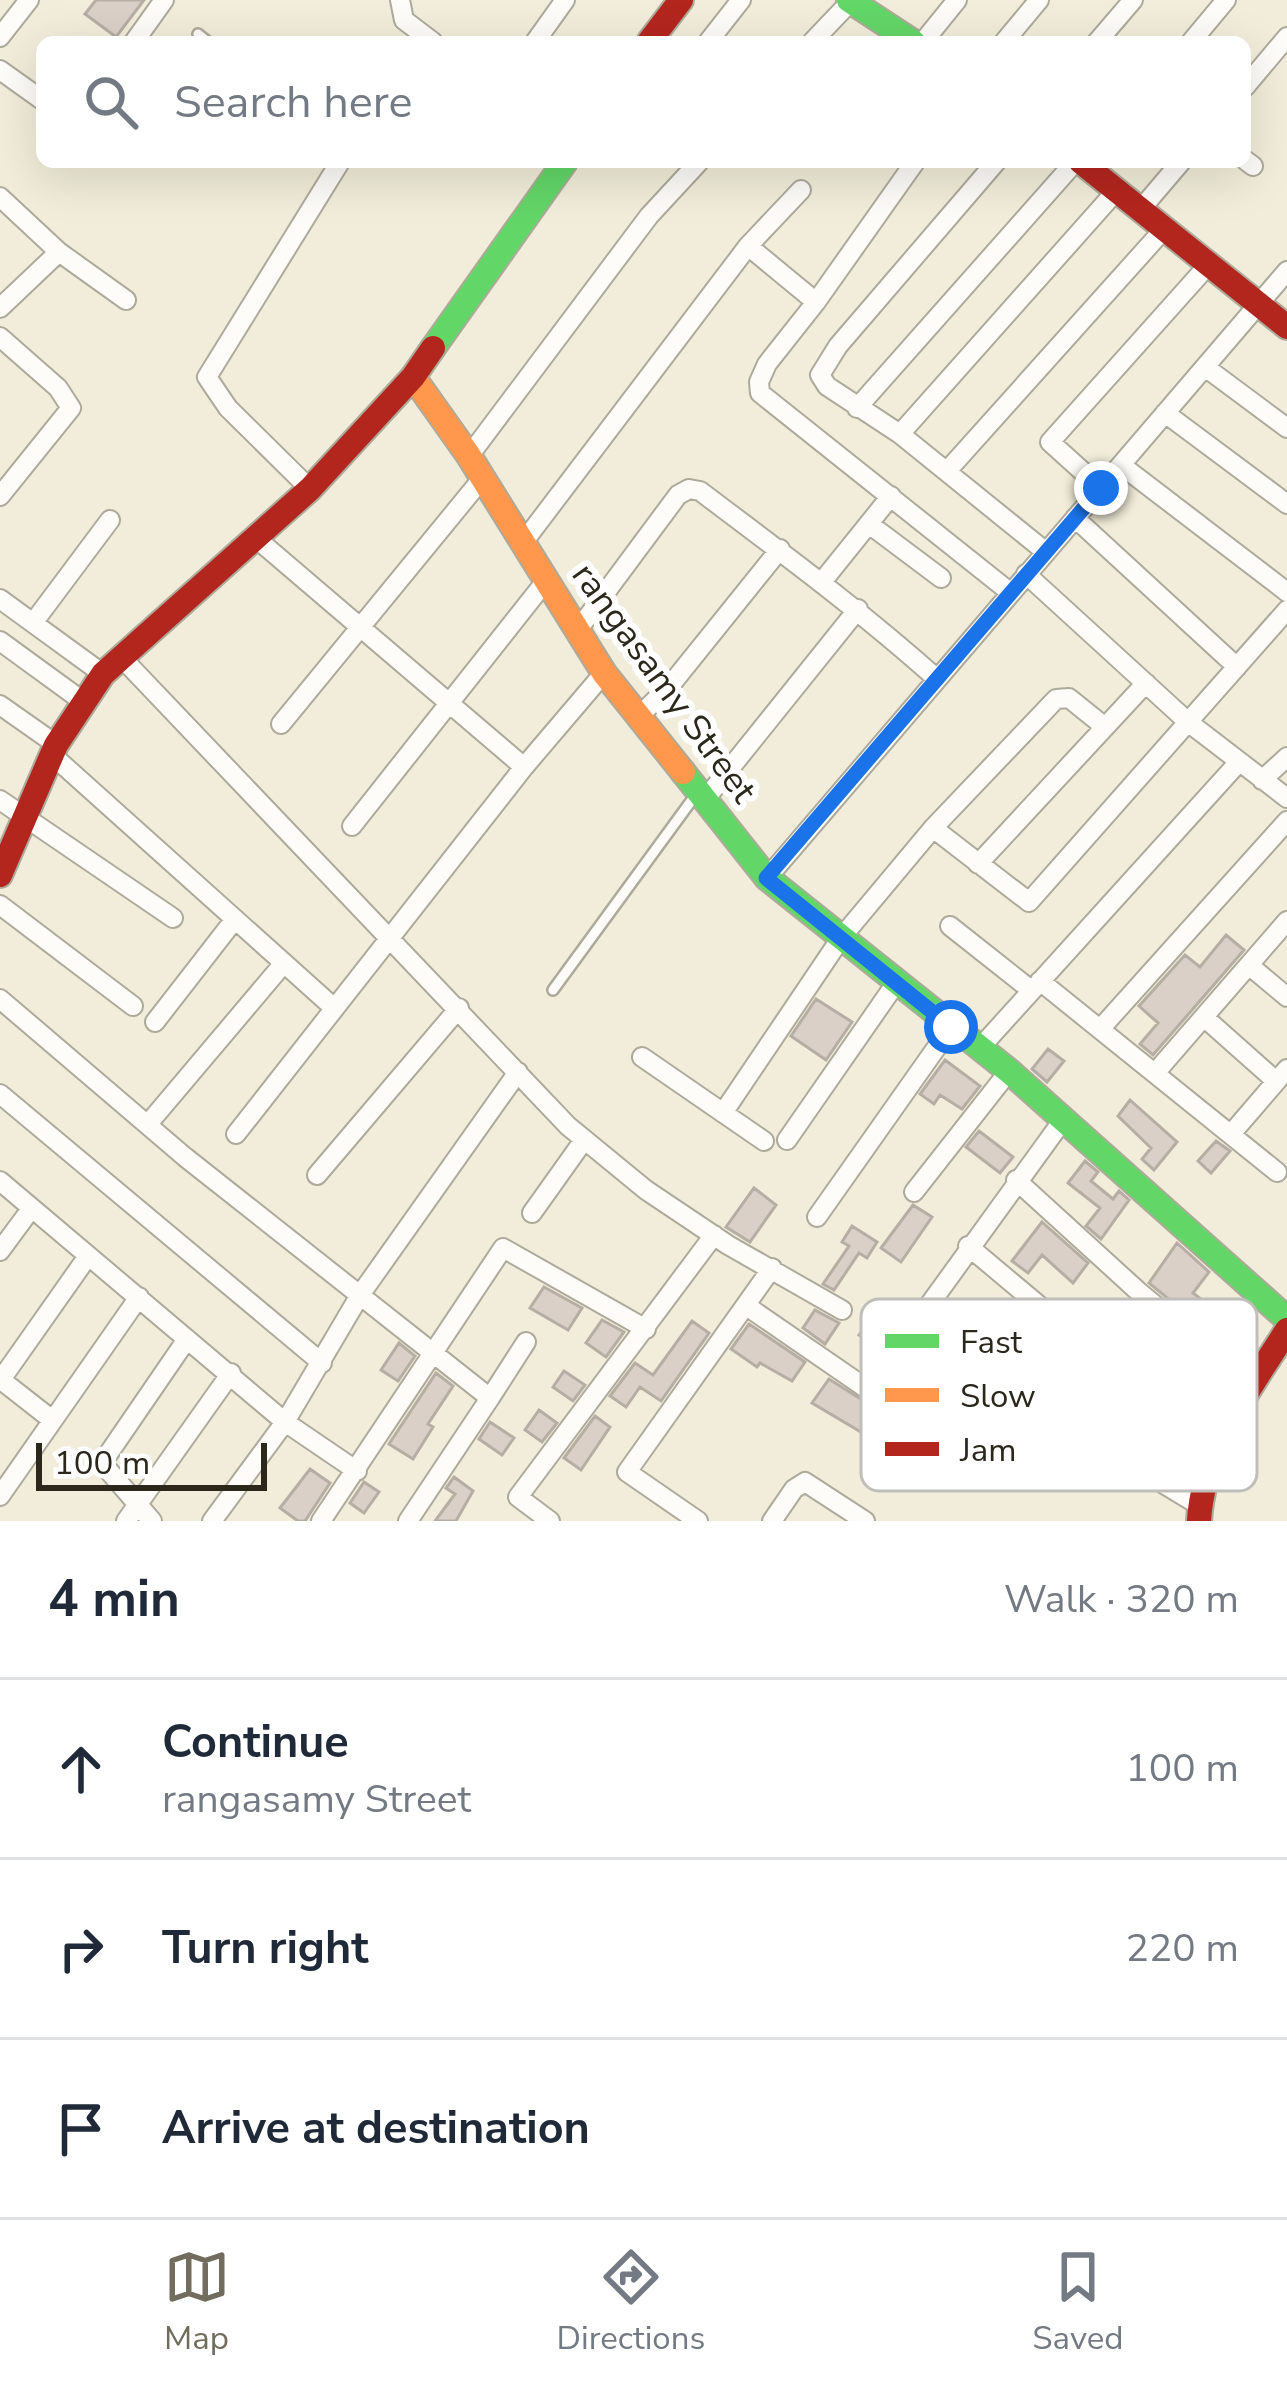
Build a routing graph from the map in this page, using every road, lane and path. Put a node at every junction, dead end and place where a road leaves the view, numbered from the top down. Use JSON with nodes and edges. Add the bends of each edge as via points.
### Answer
{"nodes":[{"id":1,"x":29,"y":0,"type":"edge"},
{"id":2,"x":164,"y":0,"type":"edge"},
{"id":3,"x":400,"y":0,"type":"edge"},
{"id":4,"x":565,"y":0,"type":"edge"},
{"id":5,"x":681,"y":0,"type":"edge"},
{"id":6,"x":741,"y":0,"type":"edge"},
{"id":7,"x":850,"y":0,"type":"edge"},
{"id":8,"x":957,"y":0,"type":"edge"},
{"id":9,"x":1039,"y":0,"type":"edge"},
{"id":10,"x":1133,"y":0,"type":"edge"},
{"id":11,"x":1226,"y":0,"type":"edge"},
{"id":12,"x":138,"y":36,"type":"edge"},
{"id":13,"x":421,"y":36,"type":"edge"},
{"id":14,"x":539,"y":36,"type":"edge"},
{"id":15,"x":654,"y":36,"type":"edge"},
{"id":16,"x":713,"y":36,"type":"edge"},
{"id":17,"x":817,"y":36,"type":"edge"},
{"id":18,"x":904,"y":36,"type":"edge"},
{"id":19,"x":928,"y":36,"type":"edge"},
{"id":20,"x":1009,"y":36,"type":"edge"},
{"id":21,"x":1102,"y":36,"type":"edge"},
{"id":22,"x":1196,"y":36,"type":"edge"},
{"id":23,"x":0,"y":37,"type":"edge"},
{"id":24,"x":1287,"y":37,"type":"edge"},
{"id":25,"x":0,"y":70,"type":"edge"},
{"id":26,"x":1251,"y":79,"type":"edge"},
{"id":27,"x":36,"y":96,"type":"edge"},
{"id":28,"x":336,"y":168,"type":"edge"},
{"id":29,"x":561,"y":168,"type":"edge"},
{"id":30,"x":693,"y":168,"type":"edge"},
{"id":31,"x":911,"y":168,"type":"edge"},
{"id":32,"x":991,"y":168,"type":"edge"},
{"id":33,"x":1078,"y":168,"type":"edge"},
{"id":34,"x":1089,"y":168,"type":"edge"},
{"id":35,"x":1176,"y":168,"type":"edge"},
{"id":36,"x":802,"y":190,"type":"dead end"},
{"id":37,"x":1117,"y":190,"type":"junction"},
{"id":38,"x":0,"y":196,"type":"edge"},
{"id":39,"x":1141,"y":209,"type":"junction"},
{"id":40,"x":1165,"y":228,"type":"junction"},
{"id":41,"x":748,"y":246,"type":"junction"},
{"id":42,"x":58,"y":252,"type":"junction"},
{"id":43,"x":1210,"y":263,"type":"junction"},
{"id":44,"x":1287,"y":272,"type":"edge"},
{"id":45,"x":126,"y":300,"type":"dead end"},
{"id":46,"x":816,"y":302,"type":"junction"},
{"id":47,"x":1260,"y":302,"type":"junction"},
{"id":48,"x":0,"y":308,"type":"edge"},
{"id":49,"x":1287,"y":327,"type":"edge"},
{"id":50,"x":0,"y":337,"type":"edge"},
{"id":51,"x":1205,"y":367,"type":"junction"},
{"id":52,"x":413,"y":377,"type":"junction"},
{"id":53,"x":857,"y":408,"type":"junction"},
{"id":54,"x":1165,"y":413,"type":"junction"},
{"id":55,"x":1287,"y":428,"type":"edge"},
{"id":56,"x":900,"y":434,"type":"junction"},
{"id":57,"x":469,"y":456,"type":"junction"},
{"id":58,"x":1121,"y":465,"type":"junction"},
{"id":59,"x":946,"y":471,"type":"junction"},
{"id":60,"x":481,"y":480,"type":"junction"},
{"id":61,"x":1101,"y":488,"type":"junction"},
{"id":62,"x":310,"y":489,"type":"junction"},
{"id":63,"x":0,"y":496,"type":"edge"},
{"id":64,"x":891,"y":496,"type":"junction"},
{"id":65,"x":1287,"y":504,"type":"edge"},
{"id":66,"x":1075,"y":518,"type":"junction"},
{"id":67,"x":110,"y":520,"type":"dead end"},
{"id":68,"x":869,"y":524,"type":"junction"},
{"id":69,"x":257,"y":539,"type":"junction"},
{"id":70,"x":522,"y":544,"type":"junction"},
{"id":71,"x":780,"y":548,"type":"junction"},
{"id":72,"x":1046,"y":552,"type":"junction"},
{"id":73,"x":1026,"y":574,"type":"junction"},
{"id":74,"x":940,"y":578,"type":"dead end"},
{"id":75,"x":545,"y":582,"type":"junction"},
{"id":76,"x":821,"y":583,"type":"junction"},
{"id":77,"x":1011,"y":592,"type":"junction"},
{"id":78,"x":1287,"y":592,"type":"edge"},
{"id":79,"x":0,"y":599,"type":"edge"},
{"id":80,"x":858,"y":609,"type":"junction"},
{"id":81,"x":1287,"y":610,"type":"edge"},
{"id":82,"x":33,"y":623,"type":"junction"},
{"id":83,"x":362,"y":626,"type":"junction"},
{"id":84,"x":577,"y":631,"type":"junction"},
{"id":85,"x":0,"y":641,"type":"edge"},
{"id":86,"x":113,"y":666,"type":"junction"},
{"id":87,"x":1237,"y":667,"type":"junction"},
{"id":88,"x":604,"y":673,"type":"junction"},
{"id":89,"x":937,"y":679,"type":"junction"},
{"id":90,"x":1146,"y":683,"type":"junction"},
{"id":91,"x":81,"y":700,"type":"junction"},
{"id":92,"x":449,"y":704,"type":"junction"},
{"id":93,"x":0,"y":705,"type":"edge"},
{"id":94,"x":640,"y":716,"type":"junction"},
{"id":95,"x":1188,"y":722,"type":"junction"},
{"id":96,"x":281,"y":724,"type":"dead end"},
{"id":97,"x":1105,"y":727,"type":"junction"},
{"id":98,"x":52,"y":748,"type":"junction"},
{"id":99,"x":1287,"y":757,"type":"edge"},
{"id":100,"x":1238,"y":763,"type":"junction"},
{"id":101,"x":524,"y":766,"type":"junction"},
{"id":102,"x":1262,"y":780,"type":"junction"},
{"id":103,"x":1287,"y":797,"type":"edge"},
{"id":104,"x":700,"y":798,"type":"junction"},
{"id":105,"x":0,"y":800,"type":"edge"},
{"id":106,"x":25,"y":818,"type":"junction"},
{"id":107,"x":1287,"y":821,"type":"edge"},
{"id":108,"x":352,"y":826,"type":"dead end"},
{"id":109,"x":933,"y":828,"type":"junction"},
{"id":110,"x":979,"y":864,"type":"junction"},
{"id":111,"x":0,"y":875,"type":"edge"},
{"id":112,"x":766,"y":878,"type":"junction"},
{"id":113,"x":0,"y":904,"type":"edge"},
{"id":114,"x":173,"y":918,"type":"dead end"},
{"id":115,"x":235,"y":919,"type":"junction"},
{"id":116,"x":1287,"y":921,"type":"edge"},
{"id":117,"x":950,"y":926,"type":"dead end"},
{"id":118,"x":391,"y":936,"type":"junction"},
{"id":119,"x":841,"y":938,"type":"junction"},
{"id":120,"x":284,"y":963,"type":"junction"},
{"id":121,"x":1250,"y":966,"type":"junction"},
{"id":122,"x":896,"y":983,"type":"junction"},
{"id":123,"x":1036,"y":985,"type":"junction"},
{"id":124,"x":553,"y":990,"type":"dead end"},
{"id":125,"x":1287,"y":997,"type":"edge"},
{"id":126,"x":0,"y":999,"type":"edge"},
{"id":127,"x":133,"y":1006,"type":"dead end"},
{"id":128,"x":333,"y":1007,"type":"junction"},
{"id":129,"x":459,"y":1008,"type":"junction"},
{"id":130,"x":1205,"y":1018,"type":"junction"},
{"id":131,"x":155,"y":1022,"type":"dead end"},
{"id":132,"x":951,"y":1027,"type":"junction"},
{"id":133,"x":1101,"y":1028,"type":"junction"},
{"id":134,"x":979,"y":1049,"type":"junction"},
{"id":135,"x":642,"y":1057,"type":"dead end"},
{"id":136,"x":1009,"y":1071,"type":"junction"},
{"id":137,"x":518,"y":1072,"type":"junction"},
{"id":138,"x":1155,"y":1072,"type":"junction"},
{"id":139,"x":1282,"y":1075,"type":"edge"},
{"id":140,"x":0,"y":1094,"type":"edge"},
{"id":141,"x":723,"y":1113,"type":"junction"},
{"id":142,"x":1063,"y":1120,"type":"junction"},
{"id":143,"x":148,"y":1124,"type":"junction"},
{"id":144,"x":236,"y":1134,"type":"dead end"},
{"id":145,"x":1231,"y":1134,"type":"junction"},
{"id":146,"x":584,"y":1139,"type":"junction"},
{"id":147,"x":788,"y":1140,"type":"dead end"},
{"id":148,"x":764,"y":1141,"type":"dead end"},
{"id":149,"x":1277,"y":1172,"type":"dead end"},
{"id":150,"x":317,"y":1175,"type":"dead end"},
{"id":151,"x":1016,"y":1180,"type":"junction"},
{"id":152,"x":0,"y":1181,"type":"edge"},
{"id":153,"x":914,"y":1192,"type":"dead end"},
{"id":154,"x":31,"y":1209,"type":"junction"},
{"id":155,"x":532,"y":1213,"type":"dead end"},
{"id":156,"x":817,"y":1217,"type":"dead end"},
{"id":157,"x":714,"y":1235,"type":"junction"},
{"id":158,"x":968,"y":1246,"type":"junction"},
{"id":159,"x":0,"y":1251,"type":"edge"},
{"id":160,"x":88,"y":1256,"type":"junction"},
{"id":161,"x":772,"y":1268,"type":"junction"},
{"id":162,"x":360,"y":1295,"type":"junction"},
{"id":163,"x":140,"y":1297,"type":"junction"},
{"id":164,"x":932,"y":1299,"type":"edge"},
{"id":165,"x":1031,"y":1299,"type":"edge"},
{"id":166,"x":1147,"y":1299,"type":"edge"},
{"id":167,"x":748,"y":1307,"type":"junction"},
{"id":168,"x":842,"y":1310,"type":"dead end"},
{"id":169,"x":1287,"y":1318,"type":"edge"},
{"id":170,"x":646,"y":1329,"type":"junction"},
{"id":171,"x":1287,"y":1330,"type":"edge"},
{"id":172,"x":188,"y":1339,"type":"junction"},
{"id":173,"x":526,"y":1342,"type":"dead end"},
{"id":174,"x":433,"y":1355,"type":"junction"},
{"id":175,"x":322,"y":1363,"type":"junction"},
{"id":176,"x":231,"y":1373,"type":"junction"},
{"id":177,"x":1257,"y":1379,"type":"edge"},
{"id":178,"x":0,"y":1380,"type":"edge"},
{"id":179,"x":861,"y":1385,"type":"edge"},
{"id":180,"x":490,"y":1397,"type":"junction"},
{"id":181,"x":51,"y":1419,"type":"junction"},
{"id":182,"x":285,"y":1422,"type":"junction"},
{"id":183,"x":357,"y":1471,"type":"junction"},
{"id":184,"x":1165,"y":1491,"type":"edge"},
{"id":185,"x":0,"y":1496,"type":"edge"},
{"id":186,"x":1198,"y":1512,"type":"edge"},
{"id":187,"x":132,"y":1513,"type":"edge"},
{"id":188,"x":152,"y":1521,"type":"edge"},
{"id":189,"x":212,"y":1521,"type":"edge"},
{"id":190,"x":321,"y":1521,"type":"edge"},
{"id":191,"x":409,"y":1521,"type":"edge"},
{"id":192,"x":550,"y":1521,"type":"edge"},
{"id":193,"x":698,"y":1521,"type":"edge"},
{"id":194,"x":772,"y":1521,"type":"edge"},
{"id":195,"x":866,"y":1521,"type":"edge"}],
"edges":[{"from":1,"to":23,"type":"street"},
{"from":2,"to":12,"type":"street"},
{"from":3,"to":13,"type":"street","via":[[404,20]]},
{"from":4,"to":14,"type":"street"},
{"from":5,"to":15,"type":"street"},
{"from":6,"to":16,"type":"street"},
{"from":7,"to":17,"type":"street"},
{"from":7,"to":18,"type":"street"},
{"from":8,"to":19,"type":"street"},
{"from":9,"to":20,"type":"street"},
{"from":10,"to":21,"type":"street"},
{"from":11,"to":22,"type":"street"},
{"from":24,"to":26,"type":"street"},
{"from":25,"to":27,"type":"street"},
{"from":28,"to":62,"type":"street","via":[[207,377]]},
{"from":29,"to":52,"type":"street"},
{"from":30,"to":57,"type":"street"},
{"from":31,"to":46,"type":"street"},
{"from":32,"to":53,"type":"street","via":[[820,369],[827,386]]},
{"from":33,"to":53,"type":"street"},
{"from":34,"to":37,"type":"street"},
{"from":35,"to":39,"type":"street"},
{"from":36,"to":41,"type":"street"},
{"from":37,"to":39,"type":"street"},
{"from":37,"to":56,"type":"street"},
{"from":38,"to":42,"type":"street"},
{"from":39,"to":40,"type":"street"},
{"from":40,"to":43,"type":"street"},
{"from":40,"to":59,"type":"street"},
{"from":41,"to":46,"type":"street"},
{"from":41,"to":70,"type":"street"},
{"from":42,"to":45,"type":"street"},
{"from":42,"to":48,"type":"street"},
{"from":43,"to":47,"type":"street"},
{"from":43,"to":61,"type":"street","via":[[1050,442]]},
{"from":44,"to":47,"type":"street"},
{"from":46,"to":64,"type":"street","via":[[767,364],[760,393]]},
{"from":47,"to":49,"type":"street"},
{"from":47,"to":51,"type":"street"},
{"from":50,"to":63,"type":"street","via":[[71,408]]},
{"from":51,"to":54,"type":"street"},
{"from":51,"to":55,"type":"street"},
{"from":52,"to":57,"type":"street","name":"rangasamy Street"},
{"from":52,"to":62,"type":"street"},
{"from":53,"to":56,"type":"street"},
{"from":54,"to":58,"type":"street"},
{"from":54,"to":65,"type":"street"},
{"from":56,"to":59,"type":"street"},
{"from":57,"to":60,"type":"street","name":"rangasamy Street"},
{"from":58,"to":61,"type":"street"},
{"from":58,"to":78,"type":"street"},
{"from":59,"to":72,"type":"street"},
{"from":60,"to":70,"type":"street","name":"rangasamy Street"},
{"from":60,"to":83,"type":"street"},
{"from":61,"to":66,"type":"street"},
{"from":62,"to":69,"type":"street"},
{"from":64,"to":68,"type":"street"},
{"from":64,"to":77,"type":"street"},
{"from":66,"to":72,"type":"street"},
{"from":66,"to":87,"type":"street"},
{"from":67,"to":82,"type":"street"},
{"from":68,"to":74,"type":"street"},
{"from":68,"to":76,"type":"street"},
{"from":69,"to":83,"type":"street"},
{"from":69,"to":86,"type":"street"},
{"from":70,"to":75,"type":"street","name":"rangasamy Street"},
{"from":71,"to":76,"type":"street"},
{"from":71,"to":84,"type":"street","via":[[689,489]]},
{"from":71,"to":94,"type":"street"},
{"from":72,"to":73,"type":"street"},
{"from":73,"to":77,"type":"street"},
{"from":73,"to":90,"type":"street"},
{"from":75,"to":84,"type":"street","name":"rangasamy Street"},
{"from":75,"to":92,"type":"street"},
{"from":76,"to":80,"type":"street"},
{"from":77,"to":89,"type":"street"},
{"from":79,"to":82,"type":"street"},
{"from":80,"to":89,"type":"street"},
{"from":80,"to":104,"type":"street"},
{"from":81,"to":87,"type":"street"},
{"from":82,"to":86,"type":"street"},
{"from":83,"to":92,"type":"street"},
{"from":83,"to":96,"type":"street"},
{"from":84,"to":88,"type":"street","name":"rangasamy Street"},
{"from":85,"to":91,"type":"street"},
{"from":86,"to":91,"type":"street"},
{"from":86,"to":118,"type":"street"},
{"from":87,"to":95,"type":"street"},
{"from":88,"to":94,"type":"street","name":"rangasamy Street"},
{"from":88,"to":101,"type":"street"},
{"from":89,"to":112,"type":"street"},
{"from":90,"to":95,"type":"street"},
{"from":90,"to":97,"type":"street"},
{"from":91,"to":98,"type":"street"},
{"from":92,"to":101,"type":"street"},
{"from":92,"to":108,"type":"street"},
{"from":93,"to":98,"type":"street"},
{"from":94,"to":104,"type":"street","name":"rangasamy Street"},
{"from":95,"to":100,"type":"street"},
{"from":95,"to":110,"type":"street","via":[[1029,902]]},
{"from":97,"to":109,"type":"street","via":[[1062,695]]},
{"from":97,"to":110,"type":"street"},
{"from":98,"to":106,"type":"street"},
{"from":98,"to":115,"type":"street"},
{"from":99,"to":102,"type":"street"},
{"from":100,"to":102,"type":"street"},
{"from":100,"to":123,"type":"street"},
{"from":101,"to":118,"type":"street"},
{"from":102,"to":103,"type":"street"},
{"from":104,"to":112,"type":"street","name":"rangasamy Street"},
{"from":104,"to":124,"type":"lane"},
{"from":105,"to":106,"type":"street"},
{"from":106,"to":111,"type":"street"},
{"from":106,"to":114,"type":"street"},
{"from":107,"to":133,"type":"street"},
{"from":109,"to":110,"type":"street"},
{"from":109,"to":119,"type":"street"},
{"from":112,"to":119,"type":"street","name":"rangasamy Street"},
{"from":113,"to":127,"type":"street"},
{"from":115,"to":120,"type":"street"},
{"from":115,"to":131,"type":"street"},
{"from":116,"to":121,"type":"street"},
{"from":117,"to":123,"type":"street"},
{"from":118,"to":128,"type":"street"},
{"from":118,"to":129,"type":"street"},
{"from":119,"to":122,"type":"street","name":"rangasamy Street"},
{"from":119,"to":141,"type":"street"},
{"from":120,"to":128,"type":"street"},
{"from":120,"to":143,"type":"street"},
{"from":121,"to":125,"type":"street"},
{"from":121,"to":130,"type":"street"},
{"from":122,"to":132,"type":"street","name":"rangasamy Street"},
{"from":122,"to":147,"type":"street"},
{"from":123,"to":133,"type":"street"},
{"from":123,"to":134,"type":"street"},
{"from":126,"to":143,"type":"street"},
{"from":128,"to":144,"type":"street"},
{"from":129,"to":137,"type":"street"},
{"from":129,"to":150,"type":"street"},
{"from":130,"to":138,"type":"street"},
{"from":130,"to":139,"type":"street"},
{"from":132,"to":134,"type":"street","name":"rangasamy Street"},
{"from":132,"to":156,"type":"street"},
{"from":133,"to":138,"type":"street"},
{"from":134,"to":136,"type":"street","name":"rangasamy Street"},
{"from":135,"to":141,"type":"street"},
{"from":136,"to":142,"type":"street","name":"rangasamy Street"},
{"from":136,"to":153,"type":"street"},
{"from":137,"to":146,"type":"street"},
{"from":137,"to":162,"type":"street"},
{"from":138,"to":145,"type":"street"},
{"from":139,"to":145,"type":"street"},
{"from":140,"to":175,"type":"street"},
{"from":141,"to":148,"type":"street"},
{"from":142,"to":151,"type":"street"},
{"from":142,"to":169,"type":"street","name":"rangasamy Street"},
{"from":143,"to":162,"type":"street"},
{"from":145,"to":149,"type":"street"},
{"from":146,"to":155,"type":"street"},
{"from":146,"to":157,"type":"street"},
{"from":151,"to":158,"type":"street"},
{"from":151,"to":166,"type":"street"},
{"from":152,"to":154,"type":"street"},
{"from":154,"to":159,"type":"street"},
{"from":154,"to":160,"type":"street"},
{"from":157,"to":161,"type":"street"},
{"from":157,"to":170,"type":"street"},
{"from":158,"to":164,"type":"street"},
{"from":158,"to":165,"type":"street"},
{"from":160,"to":163,"type":"street"},
{"from":160,"to":178,"type":"street"},
{"from":161,"to":167,"type":"street"},
{"from":161,"to":168,"type":"street"},
{"from":162,"to":174,"type":"street"},
{"from":162,"to":175,"type":"street"},
{"from":163,"to":172,"type":"street"},
{"from":163,"to":181,"type":"street"},
{"from":167,"to":179,"type":"street"},
{"from":167,"to":193,"type":"street","via":[[627,1472]]},
{"from":170,"to":174,"type":"street","via":[[506,1247]]},
{"from":170,"to":192,"type":"street","via":[[518,1497]]},
{"from":171,"to":177,"type":"street"},
{"from":172,"to":176,"type":"street"},
{"from":172,"to":187,"type":"street","via":[[102,1463]]},
{"from":173,"to":180,"type":"street"},
{"from":174,"to":180,"type":"street"},
{"from":174,"to":183,"type":"street"},
{"from":175,"to":182,"type":"street"},
{"from":176,"to":182,"type":"street"},
{"from":176,"to":187,"type":"street"},
{"from":178,"to":181,"type":"street"},
{"from":180,"to":191,"type":"street"},
{"from":181,"to":185,"type":"street"},
{"from":182,"to":183,"type":"street"},
{"from":182,"to":189,"type":"street"},
{"from":183,"to":190,"type":"street"},
{"from":184,"to":186,"type":"street"},
{"from":187,"to":188,"type":"street"},
{"from":194,"to":195,"type":"street","via":[[805,1482]]}]}
